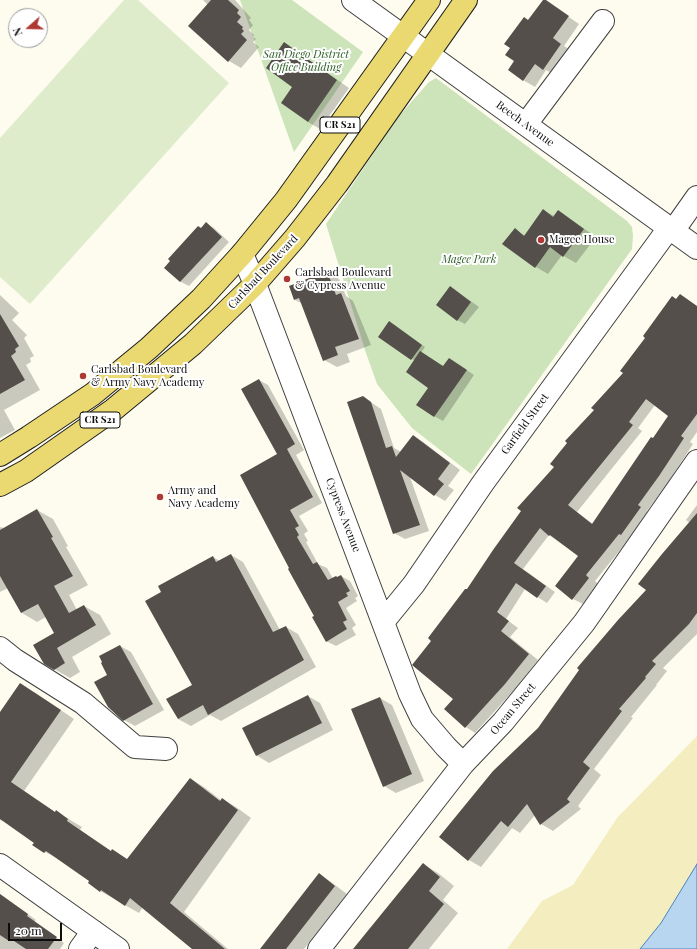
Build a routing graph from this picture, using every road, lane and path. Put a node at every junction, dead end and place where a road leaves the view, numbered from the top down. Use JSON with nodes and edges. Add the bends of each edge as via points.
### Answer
{"nodes":[{"id":1,"x":353,"y":0,"type":"edge"},
{"id":2,"x":428,"y":0,"type":"edge"},
{"id":3,"x":466,"y":0,"type":"edge"},
{"id":4,"x":603,"y":21,"type":"dead end"},
{"id":5,"x":403,"y":36,"type":"junction"},
{"id":6,"x":428,"y":54,"type":"junction"},
{"id":7,"x":526,"y":124,"type":"junction"},
{"id":8,"x":697,"y":197,"type":"edge"},
{"id":9,"x":671,"y":229,"type":"junction"},
{"id":10,"x":697,"y":248,"type":"edge"},
{"id":11,"x":242,"y":254,"type":"junction"},
{"id":12,"x":255,"y":284,"type":"junction"},
{"id":13,"x":0,"y":455,"type":"edge"},
{"id":14,"x":697,"y":461,"type":"edge"},
{"id":15,"x":0,"y":486,"type":"edge"},
{"id":16,"x":383,"y":622,"type":"junction"},
{"id":17,"x":0,"y":648,"type":"edge"},
{"id":18,"x":166,"y":749,"type":"dead end"},
{"id":19,"x":463,"y":764,"type":"junction"},
{"id":20,"x":0,"y":864,"type":"edge"},
{"id":21,"x":93,"y":931,"type":"junction"},
{"id":22,"x":80,"y":949,"type":"edge"},
{"id":23,"x":118,"y":949,"type":"edge"},
{"id":24,"x":319,"y":949,"type":"edge"}],
"edges":[{"from":1,"to":5,"type":"street","name":"Beech Avenue"},
{"from":2,"to":5,"type":"main road","number":"CR S21"},
{"from":3,"to":6,"type":"main road","name":"Carlsbad Boulevard","number":"CR S21"},
{"from":4,"to":7,"type":"street"},
{"from":5,"to":6,"type":"street","name":"Beech Avenue"},
{"from":5,"to":11,"type":"main road","number":"CR S21","via":[[286,200]]},
{"from":6,"to":7,"type":"street","name":"Beech Avenue"},
{"from":6,"to":12,"type":"main road","name":"Carlsbad Boulevard","number":"CR S21","via":[[337,184]]},
{"from":7,"to":9,"type":"street","name":"Beech Avenue"},
{"from":8,"to":9,"type":"street","name":"Garfield Street"},
{"from":9,"to":10,"type":"street","name":"Beech Avenue"},
{"from":9,"to":16,"type":"street","name":"Garfield Street","via":[[483,483],[414,584]]},
{"from":11,"to":12,"type":"street","name":"Cypress Avenue"},
{"from":11,"to":13,"type":"main road","number":"CR S21","via":[[201,299],[149,348],[92,394]]},
{"from":12,"to":15,"type":"main road","name":"Carlsbad Boulevard","number":"CR S21","via":[[193,344],[113,410],[26,471]]},
{"from":12,"to":16,"type":"street","name":"Cypress Avenue"},
{"from":14,"to":19,"type":"street","name":"Ocean Street","via":[[584,623],[503,722]]},
{"from":16,"to":19,"type":"street","name":"Cypress Avenue","via":[[422,719]]},
{"from":17,"to":18,"type":"street","via":[[83,703],[135,747]]},
{"from":19,"to":24,"type":"street","name":"Ocean Street"},
{"from":20,"to":21,"type":"street"},
{"from":21,"to":22,"type":"street"},
{"from":21,"to":23,"type":"street"}]}
